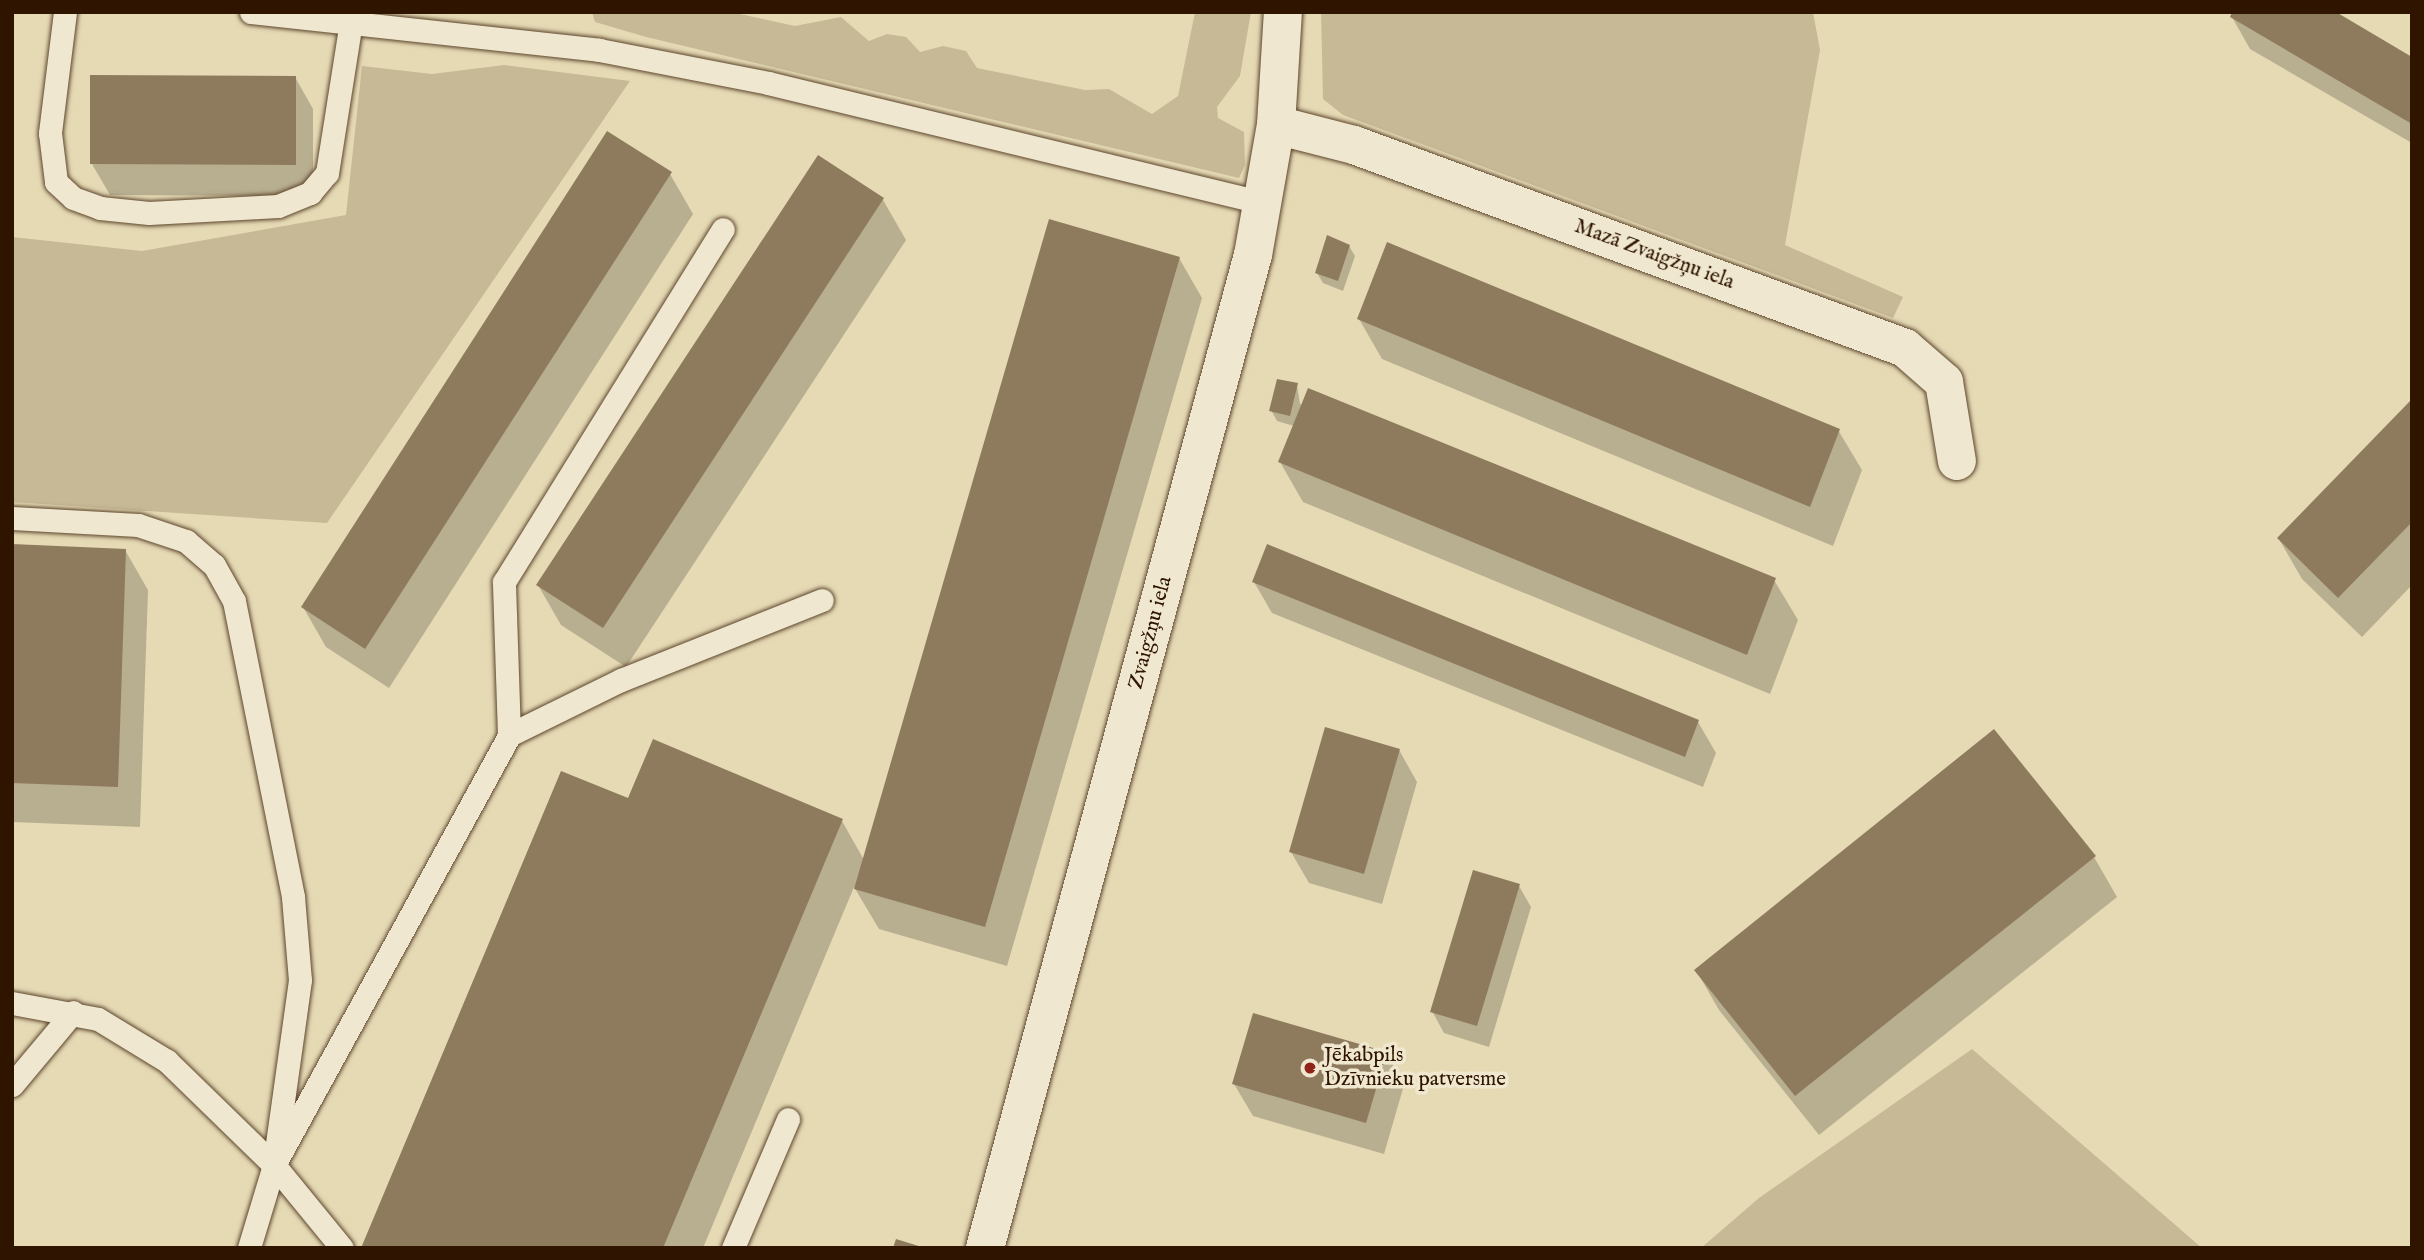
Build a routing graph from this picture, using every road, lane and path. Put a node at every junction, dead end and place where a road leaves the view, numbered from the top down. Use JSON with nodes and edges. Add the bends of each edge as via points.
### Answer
{"nodes":[{"id":1,"x":65,"y":12,"type":"edge"},
{"id":2,"x":251,"y":12,"type":"edge"},
{"id":3,"x":1283,"y":12,"type":"edge"},
{"id":4,"x":351,"y":21,"type":"junction"},
{"id":5,"x":1276,"y":125,"type":"junction"},
{"id":6,"x":1264,"y":203,"type":"junction"},
{"id":7,"x":723,"y":229,"type":"dead end"},
{"id":8,"x":1957,"y":461,"type":"dead end"},
{"id":9,"x":12,"y":518,"type":"edge"},
{"id":10,"x":822,"y":600,"type":"dead end"},
{"id":11,"x":509,"y":735,"type":"junction"},
{"id":12,"x":12,"y":1003,"type":"edge"},
{"id":13,"x":73,"y":1012,"type":"junction"},
{"id":14,"x":12,"y":1085,"type":"edge"},
{"id":15,"x":788,"y":1119,"type":"dead end"},
{"id":16,"x":274,"y":1165,"type":"junction"},
{"id":17,"x":249,"y":1248,"type":"edge"},
{"id":18,"x":342,"y":1248,"type":"edge"},
{"id":19,"x":733,"y":1248,"type":"edge"},
{"id":20,"x":985,"y":1248,"type":"edge"}],
"edges":[{"from":1,"to":4,"type":"lane","via":[[50,133],[57,182],[73,198],[100,208],[149,213],[278,205],[310,193],[327,173]]},
{"from":2,"to":4,"type":"lane"},
{"from":3,"to":5,"type":"street","name":"Zvaigžņu iela"},
{"from":4,"to":6,"type":"lane","via":[[599,50],[768,83]]},
{"from":5,"to":6,"type":"street","name":"Zvaigžņu iela"},
{"from":5,"to":8,"type":"street","name":"Mazā Zvaigžņu iela","via":[[1354,145],[1905,348],[1944,383]]},
{"from":6,"to":20,"type":"street","name":"Zvaigžņu iela"},
{"from":7,"to":11,"type":"lane","via":[[504,582]]},
{"from":9,"to":16,"type":"lane","via":[[138,526],[186,541],[214,565],[234,601],[293,897],[300,981]]},
{"from":10,"to":11,"type":"lane","via":[[621,680]]},
{"from":11,"to":16,"type":"lane"},
{"from":12,"to":13,"type":"lane"},
{"from":13,"to":14,"type":"lane"},
{"from":13,"to":16,"type":"lane","via":[[98,1019],[167,1061]]},
{"from":15,"to":19,"type":"lane"},
{"from":16,"to":17,"type":"lane"},
{"from":16,"to":18,"type":"lane"}]}
